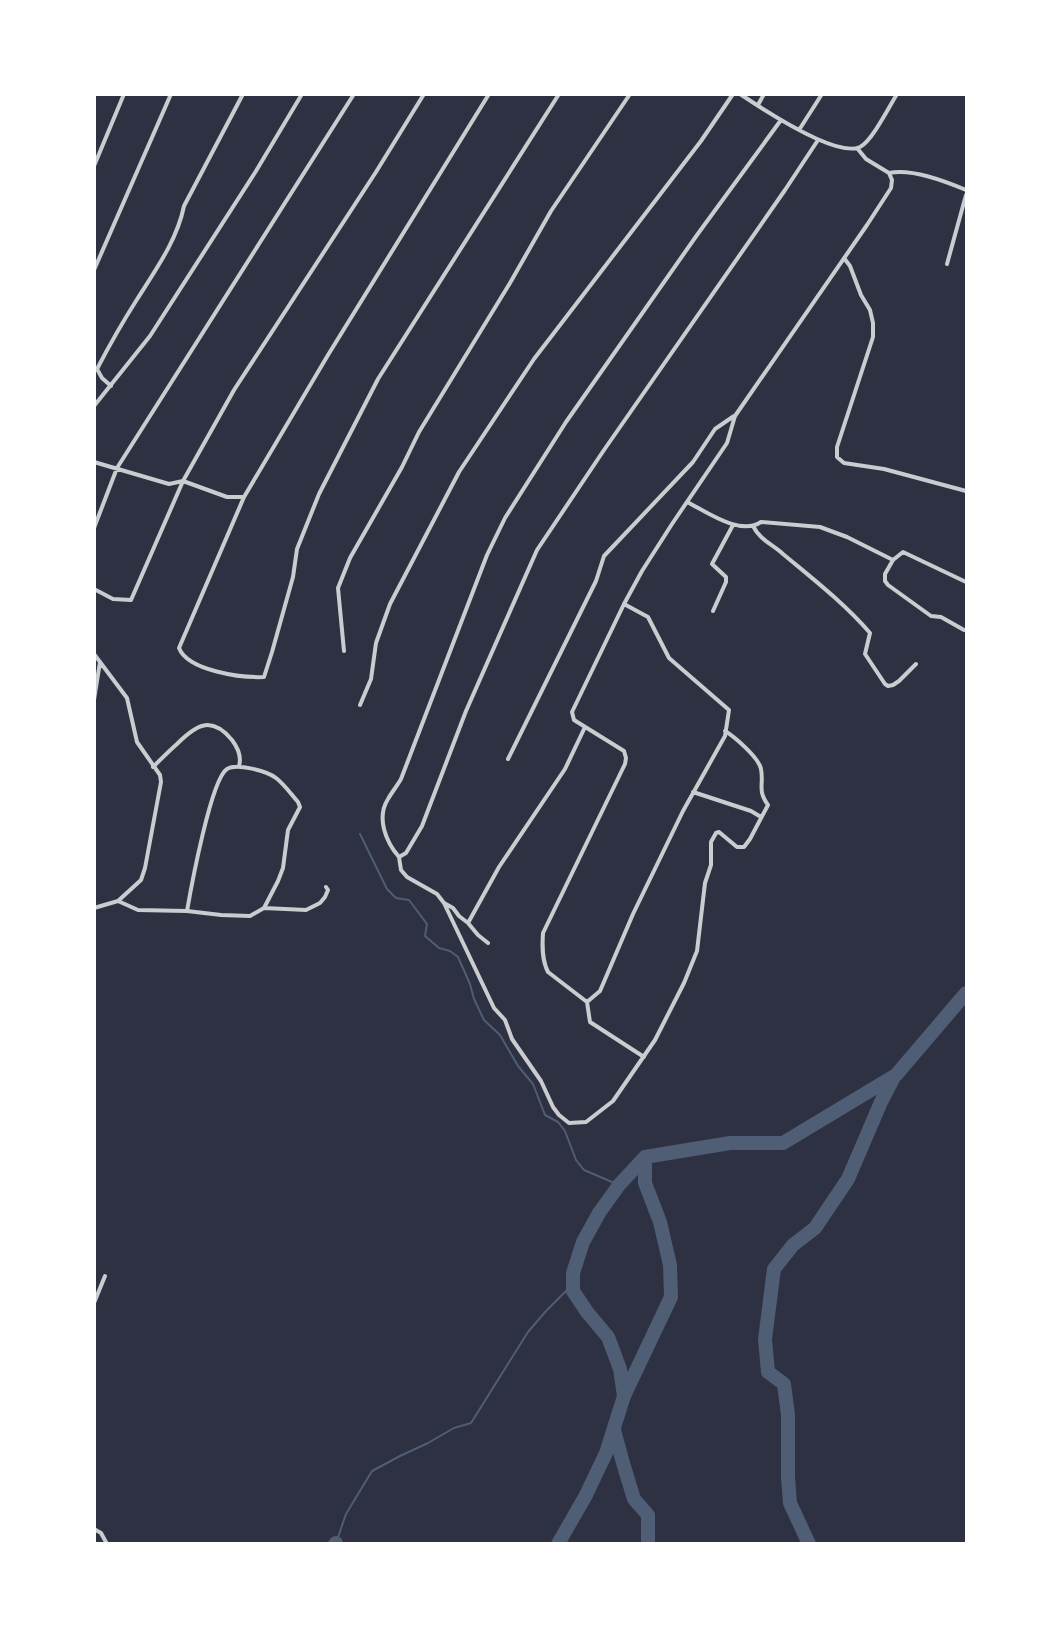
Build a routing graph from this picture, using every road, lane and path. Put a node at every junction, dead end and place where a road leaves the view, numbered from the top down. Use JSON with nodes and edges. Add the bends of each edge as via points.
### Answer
{"nodes":[{"id":1,"x":124,"y":94,"type":"edge"},
{"id":2,"x":171,"y":94,"type":"edge"},
{"id":3,"x":243,"y":94,"type":"edge"},
{"id":4,"x":302,"y":94,"type":"edge"},
{"id":5,"x":354,"y":94,"type":"edge"},
{"id":6,"x":424,"y":94,"type":"edge"},
{"id":7,"x":489,"y":94,"type":"edge"},
{"id":8,"x":559,"y":94,"type":"edge"},
{"id":9,"x":630,"y":94,"type":"edge"},
{"id":10,"x":733,"y":94,"type":"edge"},
{"id":11,"x":740,"y":94,"type":"edge"},
{"id":12,"x":764,"y":94,"type":"edge"},
{"id":13,"x":822,"y":94,"type":"edge"},
{"id":14,"x":897,"y":94,"type":"edge"},
{"id":15,"x":758,"y":105,"type":"junction"},
{"id":16,"x":782,"y":120,"type":"junction"},
{"id":17,"x":799,"y":130,"type":"junction"},
{"id":18,"x":818,"y":140,"type":"junction"},
{"id":19,"x":857,"y":148,"type":"junction"},
{"id":20,"x":94,"y":166,"type":"edge"},
{"id":21,"x":889,"y":173,"type":"junction"},
{"id":22,"x":966,"y":190,"type":"edge"},
{"id":23,"x":966,"y":195,"type":"edge"},
{"id":24,"x":844,"y":258,"type":"junction"},
{"id":25,"x":947,"y":264,"type":"dead end"},
{"id":26,"x":94,"y":270,"type":"edge"},
{"id":27,"x":111,"y":386,"type":"junction"},
{"id":28,"x":94,"y":406,"type":"edge"},
{"id":29,"x":735,"y":416,"type":"junction"},
{"id":30,"x":94,"y":462,"type":"edge"},
{"id":31,"x":117,"y":468,"type":"junction"},
{"id":32,"x":183,"y":481,"type":"junction"},
{"id":33,"x":966,"y":491,"type":"edge"},
{"id":34,"x":244,"y":497,"type":"junction"},
{"id":35,"x":687,"y":502,"type":"junction"},
{"id":36,"x":733,"y":525,"type":"junction"},
{"id":37,"x":753,"y":526,"type":"junction"},
{"id":38,"x":94,"y":528,"type":"edge"},
{"id":39,"x":893,"y":560,"type":"junction"},
{"id":40,"x":966,"y":582,"type":"edge"},
{"id":41,"x":94,"y":589,"type":"edge"},
{"id":42,"x":624,"y":604,"type":"junction"},
{"id":43,"x":713,"y":611,"type":"dead end"},
{"id":44,"x":964,"y":630,"type":"dead end"},
{"id":45,"x":344,"y":651,"type":"dead end"},
{"id":46,"x":94,"y":654,"type":"edge"},
{"id":47,"x":100,"y":662,"type":"junction"},
{"id":48,"x":916,"y":664,"type":"dead end"},
{"id":49,"x":94,"y":699,"type":"edge"},
{"id":50,"x":360,"y":705,"type":"dead end"},
{"id":51,"x":585,"y":727,"type":"junction"},
{"id":52,"x":725,"y":731,"type":"junction"},
{"id":53,"x":508,"y":759,"type":"dead end"},
{"id":54,"x":238,"y":766,"type":"junction"},
{"id":55,"x":153,"y":767,"type":"junction"},
{"id":56,"x":693,"y":792,"type":"junction"},
{"id":57,"x":761,"y":817,"type":"junction"},
{"id":58,"x":399,"y":858,"type":"junction"},
{"id":59,"x":326,"y":887,"type":"dead end"},
{"id":60,"x":118,"y":902,"type":"junction"},
{"id":61,"x":444,"y":903,"type":"junction"},
{"id":62,"x":94,"y":908,"type":"edge"},
{"id":63,"x":264,"y":908,"type":"junction"},
{"id":64,"x":187,"y":911,"type":"junction"},
{"id":65,"x":468,"y":923,"type":"junction"},
{"id":66,"x":488,"y":943,"type":"dead end"},
{"id":67,"x":587,"y":1002,"type":"junction"},
{"id":68,"x":644,"y":1057,"type":"junction"},
{"id":69,"x":105,"y":1276,"type":"dead end"},
{"id":70,"x":94,"y":1303,"type":"edge"},
{"id":71,"x":94,"y":1529,"type":"edge"},
{"id":72,"x":107,"y":1544,"type":"edge"}],
"edges":[{"from":1,"to":20,"type":"street"},
{"from":2,"to":26,"type":"street"},
{"from":3,"to":27,"type":"street","via":[[184,206],[169,246],[97,369]]},
{"from":4,"to":27,"type":"street","via":[[150,336]]},
{"from":5,"to":31,"type":"street"},
{"from":6,"to":32,"type":"street","via":[[234,390]]},
{"from":7,"to":34,"type":"street"},
{"from":8,"to":34,"type":"street","via":[[378,379],[319,494],[297,549],[293,577],[264,677],[206,669],[182,655],[179,648]]},
{"from":9,"to":45,"type":"street","via":[[551,211],[419,432],[350,558],[338,588]]},
{"from":10,"to":50,"type":"street","via":[[534,359],[459,471],[390,604]]},
{"from":11,"to":15,"type":"street"},
{"from":12,"to":15,"type":"street"},
{"from":13,"to":17,"type":"street"},
{"from":14,"to":19,"type":"street","via":[[868,141]]},
{"from":15,"to":16,"type":"street"},
{"from":16,"to":17,"type":"street"},
{"from":16,"to":58,"type":"street","via":[[566,422],[505,518],[401,778],[387,800],[383,827]]},
{"from":17,"to":18,"type":"street"},
{"from":18,"to":19,"type":"street"},
{"from":18,"to":58,"type":"street","via":[[537,550],[466,711],[422,826]]},
{"from":19,"to":21,"type":"street","via":[[866,159]]},
{"from":21,"to":22,"type":"street","via":[[906,171]]},
{"from":21,"to":24,"type":"street","via":[[892,180],[887,196]]},
{"from":23,"to":25,"type":"street"},
{"from":24,"to":29,"type":"street"},
{"from":24,"to":33,"type":"street","via":[[870,310],[873,337],[837,457],[844,463]]},
{"from":27,"to":28,"type":"street"},
{"from":29,"to":35,"type":"street","via":[[727,443]]},
{"from":29,"to":53,"type":"street","via":[[715,429],[693,462],[604,556],[596,580]]},
{"from":30,"to":31,"type":"street"},
{"from":31,"to":32,"type":"street","via":[[169,484]]},
{"from":31,"to":38,"type":"street"},
{"from":32,"to":34,"type":"street","via":[[227,496]]},
{"from":32,"to":41,"type":"street","via":[[131,600],[113,599]]},
{"from":35,"to":36,"type":"street"},
{"from":35,"to":42,"type":"street"},
{"from":36,"to":37,"type":"street"},
{"from":36,"to":43,"type":"street","via":[[712,564],[726,578]]},
{"from":37,"to":39,"type":"street","via":[[760,522],[820,527]]},
{"from":37,"to":48,"type":"street","via":[[757,536],[850,610],[870,633],[865,654],[885,684],[893,685]]},
{"from":39,"to":40,"type":"street","via":[[903,552]]},
{"from":39,"to":44,"type":"street","via":[[885,574],[888,585],[932,615]]},
{"from":42,"to":51,"type":"street","via":[[572,712],[574,720]]},
{"from":42,"to":52,"type":"street","via":[[648,617],[669,658],[729,710]]},
{"from":46,"to":47,"type":"street"},
{"from":47,"to":49,"type":"street"},
{"from":47,"to":55,"type":"street","via":[[127,698],[137,742]]},
{"from":51,"to":65,"type":"street","via":[[565,769],[499,867]]},
{"from":51,"to":67,"type":"street","via":[[624,751],[625,764],[543,933],[542,947],[548,972]]},
{"from":52,"to":56,"type":"street"},
{"from":52,"to":57,"type":"street","via":[[761,769],[761,795],[768,805]]},
{"from":54,"to":55,"type":"street","via":[[238,748],[231,739],[215,727],[201,725],[189,731]]},
{"from":54,"to":63,"type":"street","via":[[276,778],[300,807],[288,830],[283,868]]},
{"from":54,"to":64,"type":"street","via":[[227,769],[219,780]]},
{"from":55,"to":60,"type":"street","via":[[161,782],[146,868],[141,880]]},
{"from":56,"to":57,"type":"street"},
{"from":56,"to":67,"type":"street","via":[[600,991]]},
{"from":57,"to":68,"type":"street","via":[[744,847],[737,847],[719,832],[711,842],[697,951]]},
{"from":58,"to":61,"type":"street","via":[[407,877],[437,894]]},
{"from":59,"to":63,"type":"street","via":[[320,903],[306,910]]},
{"from":60,"to":62,"type":"street"},
{"from":60,"to":64,"type":"street","via":[[138,910]]},
{"from":61,"to":65,"type":"street"},
{"from":61,"to":68,"type":"street","via":[[494,1008],[541,1080],[558,1115],[569,1123],[586,1122],[613,1101]]},
{"from":63,"to":64,"type":"street","via":[[250,916]]},
{"from":65,"to":66,"type":"street"},
{"from":67,"to":68,"type":"street","via":[[590,1022]]},
{"from":69,"to":70,"type":"street"},
{"from":71,"to":72,"type":"street"}]}
